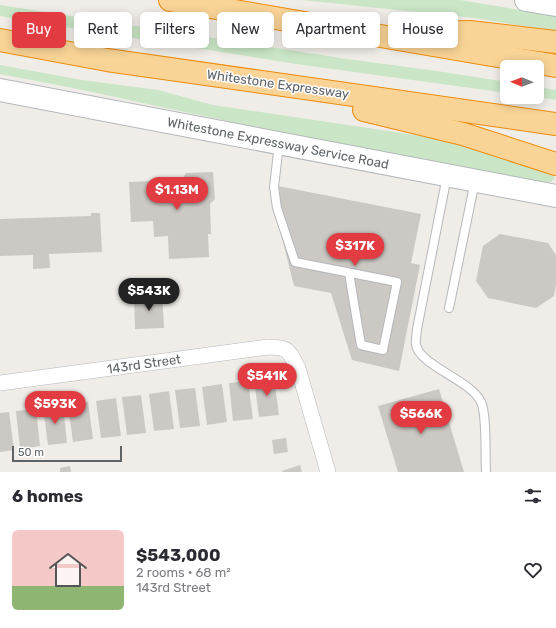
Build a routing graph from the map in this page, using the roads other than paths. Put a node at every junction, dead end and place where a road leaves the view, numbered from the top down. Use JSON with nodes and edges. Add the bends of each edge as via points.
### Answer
{"nodes":[{"id":1,"x":170,"y":0,"type":"edge"},
{"id":2,"x":526,"y":0,"type":"edge"},
{"id":3,"x":556,"y":5,"type":"edge"},
{"id":4,"x":282,"y":19,"type":"edge"},
{"id":5,"x":380,"y":34,"type":"edge"},
{"id":6,"x":380,"y":36,"type":"edge"},
{"id":7,"x":0,"y":40,"type":"edge"},
{"id":8,"x":556,"y":42,"type":"edge"},
{"id":9,"x":556,"y":66,"type":"edge"},
{"id":10,"x":214,"y":75,"type":"junction"},
{"id":11,"x":0,"y":90,"type":"edge"},
{"id":12,"x":556,"y":124,"type":"edge"},
{"id":13,"x":279,"y":143,"type":"junction"},
{"id":14,"x":556,"y":164,"type":"edge"},
{"id":15,"x":447,"y":175,"type":"junction"},
{"id":16,"x":475,"y":180,"type":"junction"},
{"id":17,"x":556,"y":196,"type":"edge"},
{"id":18,"x":349,"y":272,"type":"junction"},
{"id":19,"x":449,"y":308,"type":"dead end"},
{"id":20,"x":0,"y":383,"type":"edge"},
{"id":21,"x":328,"y":472,"type":"edge"},
{"id":22,"x":486,"y":472,"type":"edge"}],
"edges":[{"from":1,"to":4,"type":"highway"},
{"from":2,"to":3,"type":"main road"},
{"from":5,"to":8,"type":"highway","via":[[470,32]]},
{"from":6,"to":9,"type":"highway"},
{"from":7,"to":10,"type":"highway","name":"Whitestone Expressway","via":[[81,56]]},
{"from":10,"to":12,"type":"highway","name":"Whitestone Expressway"},
{"from":10,"to":14,"type":"highway","via":[[426,124]]},
{"from":11,"to":13,"type":"main road","name":"Whitestone Expressway Service Road"},
{"from":13,"to":15,"type":"main road","name":"Whitestone Expressway Service Road"},
{"from":13,"to":18,"type":"lane","via":[[274,187],[277,208],[295,262]]},
{"from":15,"to":16,"type":"main road","name":"Whitestone Expressway Service Road"},
{"from":15,"to":22,"type":"lane","via":[[416,345],[422,356],[471,389],[481,402]]},
{"from":16,"to":17,"type":"main road","name":"Whitestone Expressway Service Road"},
{"from":16,"to":19,"type":"lane"},
{"from":18,"to":18,"type":"lane","via":[[397,282],[383,350],[361,345]]},
{"from":20,"to":21,"type":"street","name":"143rd Street","via":[[281,347],[290,354],[298,368]]}]}
